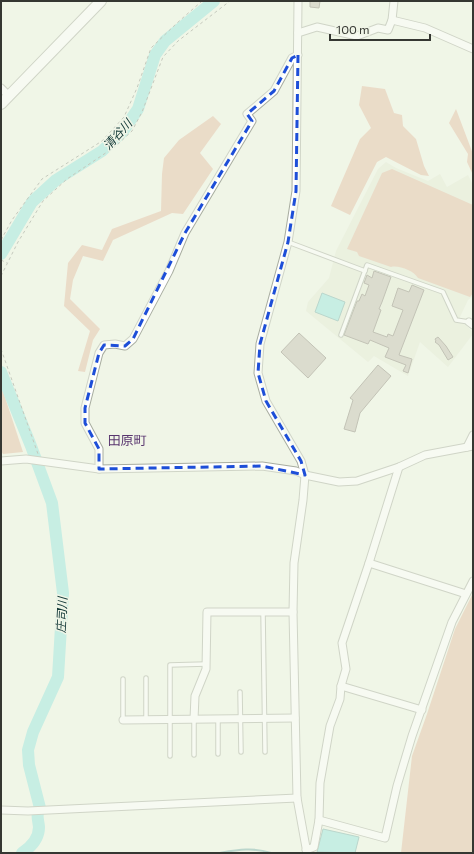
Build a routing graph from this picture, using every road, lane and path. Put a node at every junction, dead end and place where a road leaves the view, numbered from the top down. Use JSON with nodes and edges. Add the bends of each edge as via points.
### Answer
{"nodes":[{"id":1,"x":101,"y":1,"type":"edge"},
{"id":2,"x":202,"y":1,"type":"edge"},
{"id":3,"x":230,"y":1,"type":"edge"},
{"id":4,"x":298,"y":1,"type":"edge"},
{"id":5,"x":394,"y":1,"type":"edge"},
{"id":6,"x":392,"y":20,"type":"junction"},
{"id":7,"x":298,"y":33,"type":"junction"},
{"id":8,"x":473,"y":49,"type":"edge"},
{"id":9,"x":298,"y":55,"type":"junction"},
{"id":10,"x":1,"y":88,"type":"edge"},
{"id":11,"x":9,"y":96,"type":"junction"},
{"id":12,"x":1,"y":104,"type":"edge"},
{"id":13,"x":1,"y":240,"type":"edge"},
{"id":14,"x":288,"y":242,"type":"junction"},
{"id":15,"x":1,"y":260,"type":"edge"},
{"id":16,"x":7,"y":263,"type":"junction"},
{"id":17,"x":365,"y":271,"type":"junction"},
{"id":18,"x":1,"y":276,"type":"edge"},
{"id":19,"x":471,"y":323,"type":"edge"},
{"id":20,"x":341,"y":335,"type":"dead end"},
{"id":21,"x":1,"y":349,"type":"edge"},
{"id":22,"x":473,"y":435,"type":"edge"},
{"id":23,"x":470,"y":447,"type":"edge"},
{"id":24,"x":1,"y":461,"type":"edge"},
{"id":25,"x":43,"y":461,"type":"junction"},
{"id":26,"x":399,"y":467,"type":"junction"},
{"id":27,"x":99,"y":469,"type":"junction"},
{"id":28,"x":304,"y":475,"type":"junction"},
{"id":29,"x":369,"y":563,"type":"junction"},
{"id":30,"x":473,"y":581,"type":"edge"},
{"id":31,"x":466,"y":594,"type":"junction"},
{"id":32,"x":263,"y":612,"type":"junction"},
{"id":33,"x":293,"y":612,"type":"junction"},
{"id":34,"x":206,"y":664,"type":"junction"},
{"id":35,"x":146,"y":678,"type":"dead end"},
{"id":36,"x":123,"y":679,"type":"dead end"},
{"id":37,"x":341,"y":686,"type":"junction"},
{"id":38,"x":240,"y":692,"type":"dead end"},
{"id":39,"x":422,"y":710,"type":"junction"},
{"id":40,"x":218,"y":718,"type":"junction"},
{"id":41,"x":241,"y":718,"type":"junction"},
{"id":42,"x":265,"y":718,"type":"junction"},
{"id":43,"x":295,"y":718,"type":"junction"},
{"id":44,"x":170,"y":719,"type":"junction"},
{"id":45,"x":194,"y":719,"type":"junction"},
{"id":46,"x":123,"y":720,"type":"joint"},
{"id":47,"x":146,"y":720,"type":"junction"},
{"id":48,"x":241,"y":752,"type":"dead end"},
{"id":49,"x":265,"y":752,"type":"dead end"},
{"id":50,"x":218,"y":754,"type":"dead end"},
{"id":51,"x":194,"y":755,"type":"dead end"},
{"id":52,"x":170,"y":756,"type":"dead end"},
{"id":53,"x":297,"y":798,"type":"junction"},
{"id":54,"x":1,"y":810,"type":"edge"},
{"id":55,"x":319,"y":820,"type":"junction"},
{"id":56,"x":306,"y":852,"type":"edge"}],
"edges":[{"from":1,"to":11,"type":"street"},
{"from":2,"to":13,"type":"path","via":[[151,48],[124,117],[102,141],[42,179],[12,220]]},
{"from":3,"to":16,"type":"path","via":[[178,41],[162,57],[142,112],[132,130],[116,146],[67,179],[43,201]]},
{"from":4,"to":7,"type":"street"},
{"from":5,"to":6,"type":"street"},
{"from":6,"to":7,"type":"street","via":[[388,30],[378,28],[357,36],[317,28]]},
{"from":6,"to":8,"type":"street","via":[[425,28]]},
{"from":7,"to":9,"type":"street"},
{"from":9,"to":14,"type":"street","via":[[296,191]]},
{"from":9,"to":27,"type":"street","via":[[292,58],[274,91],[247,114],[252,122],[185,232],[169,270],[133,339],[125,346],[104,345],[99,353],[84,408],[85,422],[99,449]]},
{"from":10,"to":11,"type":"street"},
{"from":11,"to":12,"type":"street"},
{"from":14,"to":17,"type":"lane"},
{"from":14,"to":28,"type":"street","via":[[260,344],[258,373],[266,401],[301,461]]},
{"from":15,"to":16,"type":"path"},
{"from":16,"to":18,"type":"path"},
{"from":17,"to":19,"type":"lane","via":[[367,265],[443,292],[456,320]]},
{"from":17,"to":20,"type":"lane"},
{"from":21,"to":25,"type":"path"},
{"from":22,"to":23,"type":"street"},
{"from":23,"to":26,"type":"street","via":[[425,455]]},
{"from":24,"to":25,"type":"street"},
{"from":25,"to":27,"type":"street"},
{"from":26,"to":28,"type":"street","via":[[357,481],[340,482]]},
{"from":26,"to":29,"type":"street"},
{"from":27,"to":28,"type":"street","via":[[262,466],[296,471]]},
{"from":28,"to":33,"type":"street","via":[[294,563]]},
{"from":29,"to":31,"type":"street"},
{"from":29,"to":37,"type":"street","via":[[342,643],[346,669]]},
{"from":30,"to":31,"type":"street"},
{"from":31,"to":39,"type":"street","via":[[452,622]]},
{"from":32,"to":33,"type":"street"},
{"from":32,"to":34,"type":"street","via":[[207,612]]},
{"from":32,"to":42,"type":"lane"},
{"from":33,"to":43,"type":"street"},
{"from":34,"to":44,"type":"lane","via":[[170,666]]},
{"from":34,"to":45,"type":"street","via":[[195,696]]},
{"from":35,"to":47,"type":"lane"},
{"from":36,"to":46,"type":"lane"},
{"from":37,"to":39,"type":"street"},
{"from":37,"to":55,"type":"street","via":[[340,700],[330,726],[320,784]]},
{"from":38,"to":41,"type":"lane"},
{"from":39,"to":55,"type":"street","via":[[397,786],[385,838]]},
{"from":40,"to":41,"type":"street"},
{"from":40,"to":45,"type":"street"},
{"from":40,"to":50,"type":"lane"},
{"from":41,"to":42,"type":"street"},
{"from":41,"to":48,"type":"lane"},
{"from":42,"to":43,"type":"street"},
{"from":42,"to":49,"type":"lane"},
{"from":43,"to":53,"type":"street"},
{"from":44,"to":45,"type":"street"},
{"from":44,"to":47,"type":"street"},
{"from":44,"to":52,"type":"lane"},
{"from":45,"to":51,"type":"lane"},
{"from":46,"to":47,"type":"street"},
{"from":53,"to":54,"type":"street","via":[[28,811]]},
{"from":53,"to":56,"type":"street"},
{"from":55,"to":56,"type":"street","via":[[314,847]]}]}
